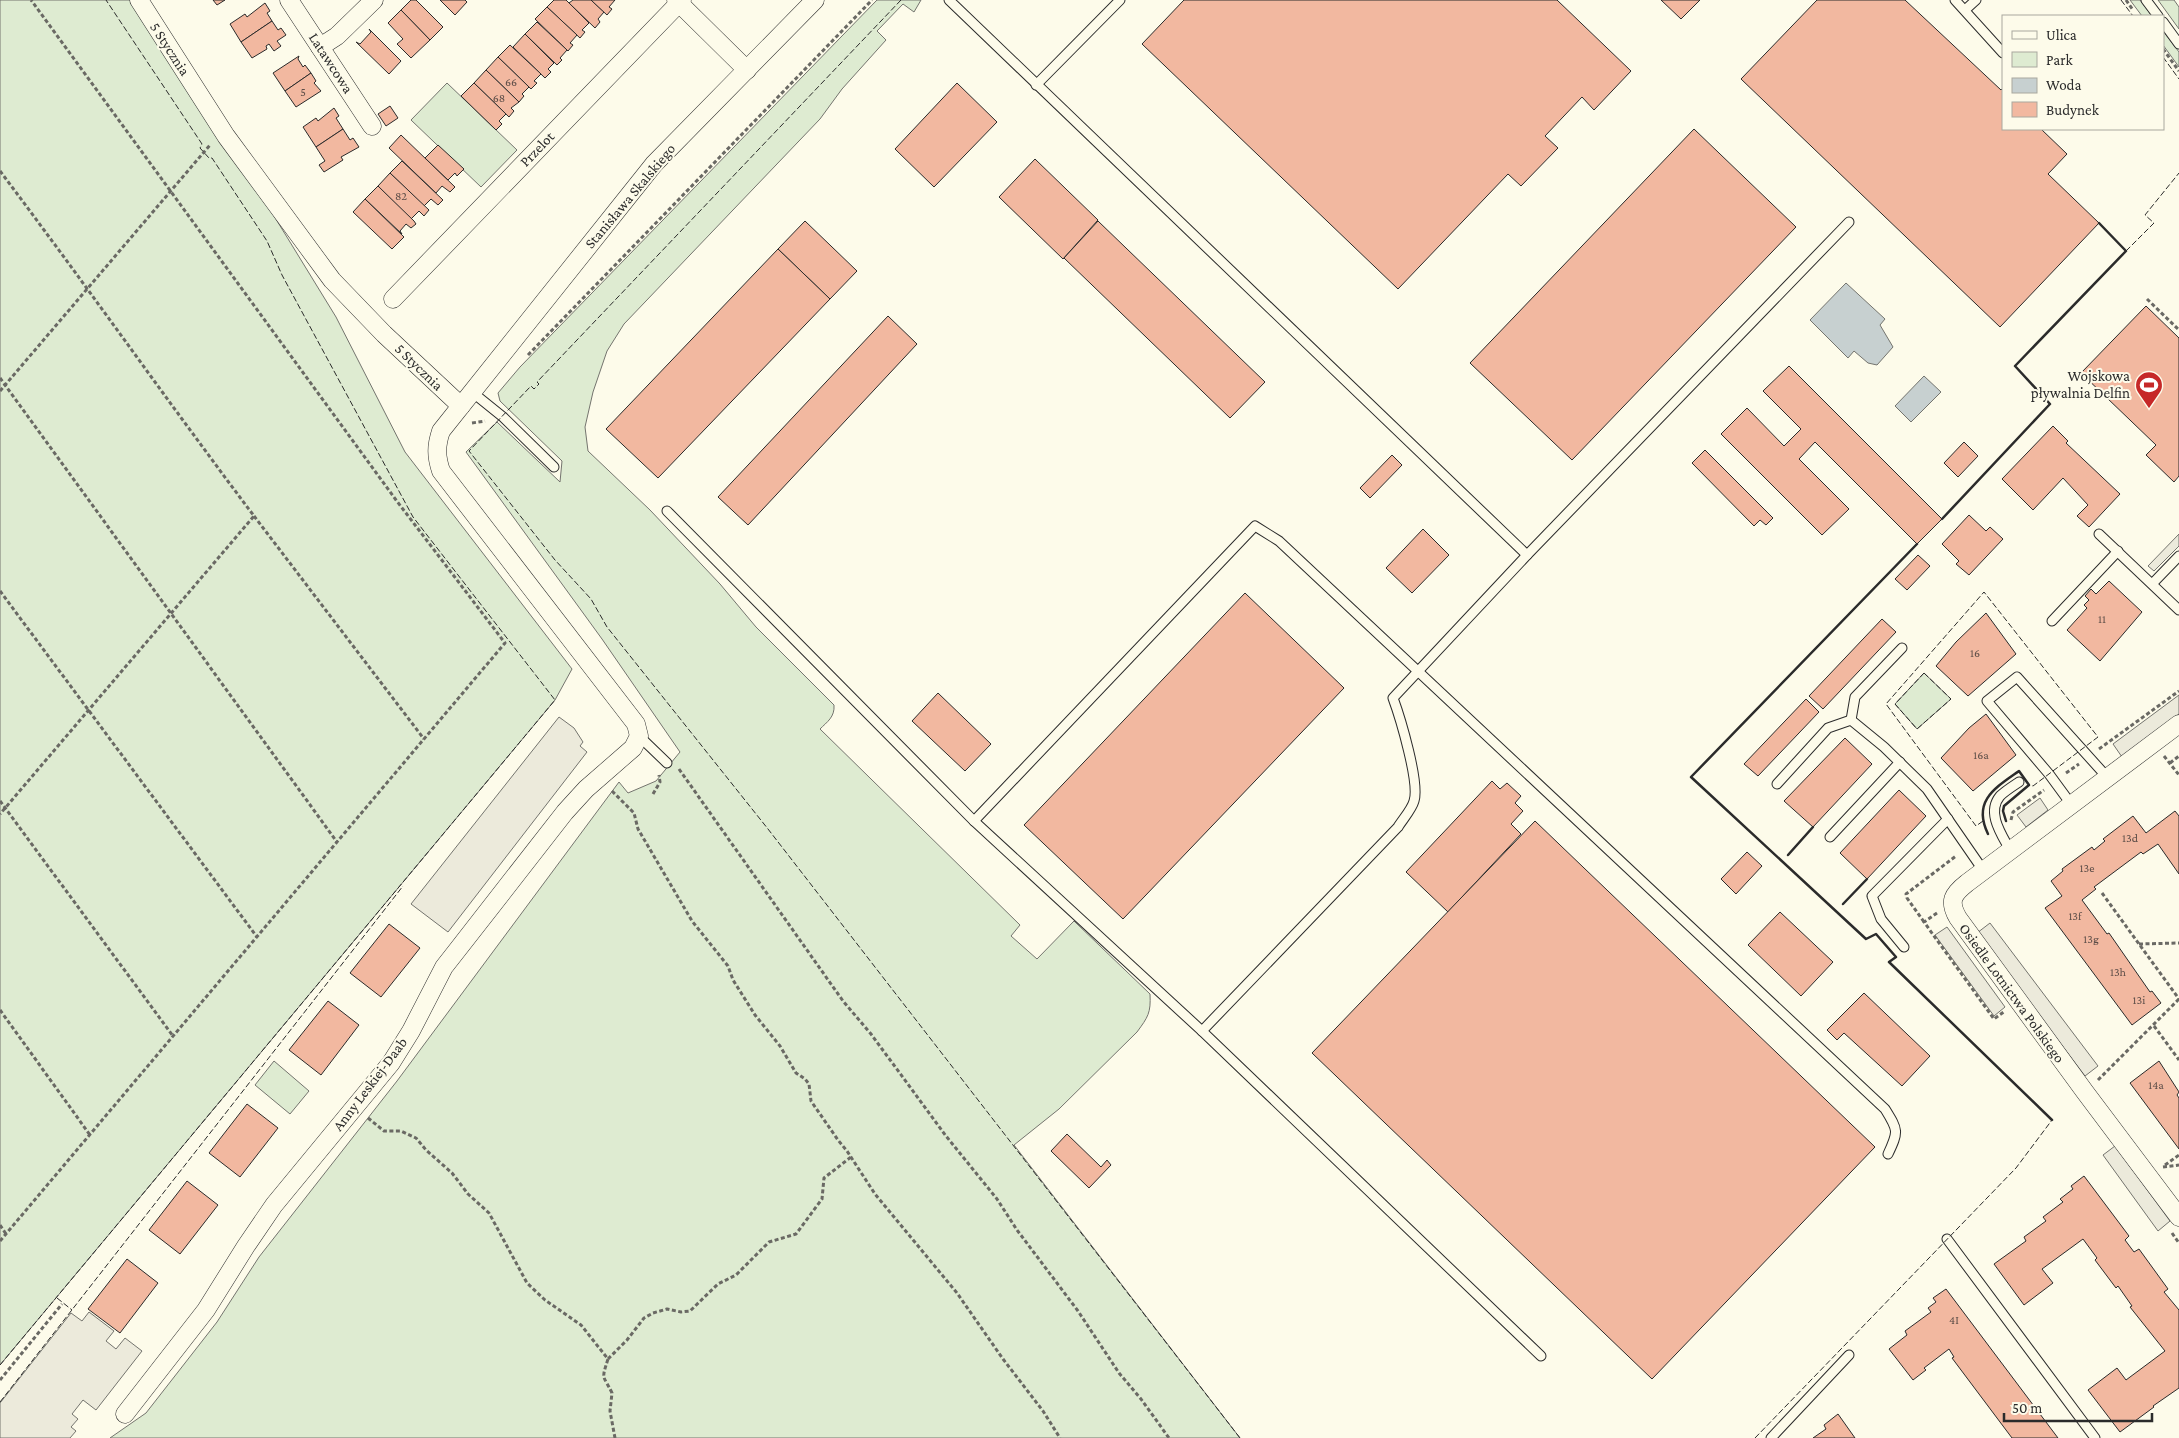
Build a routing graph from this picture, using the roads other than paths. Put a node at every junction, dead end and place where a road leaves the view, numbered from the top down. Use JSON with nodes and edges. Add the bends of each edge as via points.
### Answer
{"nodes":[{"id":1,"x":139,"y":0,"type":"edge"},
{"id":2,"x":289,"y":0,"type":"edge"},
{"id":3,"x":374,"y":0,"type":"edge"},
{"id":4,"x":815,"y":0,"type":"edge"},
{"id":5,"x":949,"y":0,"type":"edge"},
{"id":6,"x":1120,"y":0,"type":"edge"},
{"id":7,"x":1955,"y":0,"type":"edge"},
{"id":8,"x":1976,"y":0,"type":"edge"},
{"id":9,"x":2146,"y":0,"type":"edge"},
{"id":10,"x":679,"y":1,"type":"edge"},
{"id":11,"x":1966,"y":10,"type":"junction"},
{"id":12,"x":2157,"y":15,"type":"edge"},
{"id":13,"x":2164,"y":23,"type":"edge"},
{"id":14,"x":2179,"y":44,"type":"edge"},
{"id":15,"x":320,"y":47,"type":"junction"},
{"id":16,"x":2002,"y":53,"type":"edge"},
{"id":17,"x":747,"y":70,"type":"junction"},
{"id":18,"x":1036,"y":85,"type":"junction"},
{"id":19,"x":372,"y":126,"type":"dead end"},
{"id":20,"x":1850,"y":222,"type":"dead end"},
{"id":21,"x":393,"y":299,"type":"dead end"},
{"id":22,"x":472,"y":392,"type":"junction"},
{"id":23,"x":461,"y":406,"type":"junction"},
{"id":24,"x":554,"y":467,"type":"dead end"},
{"id":25,"x":667,"y":512,"type":"dead end"},
{"id":26,"x":2100,"y":534,"type":"dead end"},
{"id":27,"x":2118,"y":551,"type":"junction"},
{"id":28,"x":1527,"y":555,"type":"junction"},
{"id":29,"x":2179,"y":556,"type":"edge"},
{"id":30,"x":2153,"y":583,"type":"junction"},
{"id":31,"x":2179,"y":610,"type":"edge"},
{"id":32,"x":2052,"y":621,"type":"dead end"},
{"id":33,"x":1902,"y":648,"type":"dead end"},
{"id":34,"x":1418,"y":672,"type":"junction"},
{"id":35,"x":1851,"y":720,"type":"junction"},
{"id":36,"x":2179,"y":724,"type":"edge"},
{"id":37,"x":639,"y":736,"type":"junction"},
{"id":38,"x":1900,"y":762,"type":"junction"},
{"id":39,"x":667,"y":763,"type":"dead end"},
{"id":40,"x":2108,"y":777,"type":"junction"},
{"id":41,"x":2019,"y":782,"type":"dead end"},
{"id":42,"x":1777,"y":784,"type":"dead end"},
{"id":43,"x":2071,"y":804,"type":"junction"},
{"id":44,"x":1948,"y":819,"type":"junction"},
{"id":45,"x":974,"y":821,"type":"junction"},
{"id":46,"x":1830,"y":837,"type":"dead end"},
{"id":47,"x":2010,"y":850,"type":"junction"},
{"id":48,"x":1983,"y":870,"type":"junction"},
{"id":49,"x":1904,"y":947,"type":"dead end"},
{"id":50,"x":1202,"y":1032,"type":"junction"},
{"id":51,"x":1888,"y":1154,"type":"dead end"},
{"id":52,"x":2179,"y":1217,"type":"edge"},
{"id":53,"x":1947,"y":1239,"type":"dead end"},
{"id":54,"x":1849,"y":1355,"type":"dead end"},
{"id":55,"x":1541,"y":1356,"type":"dead end"},
{"id":56,"x":125,"y":1414,"type":"dead end"},
{"id":57,"x":1770,"y":1438,"type":"edge"},
{"id":58,"x":2095,"y":1438,"type":"edge"}],
"edges":[{"from":1,"to":23,"type":"street","name":"5 Stycznia","via":[[225,134],[332,280]]},
{"from":2,"to":15,"type":"street","name":"Latawcowa"},
{"from":3,"to":15,"type":"street","via":[[337,36]]},
{"from":4,"to":17,"type":"street","name":"Stanisława Skalskiego"},
{"from":5,"to":18,"type":"lane"},
{"from":6,"to":18,"type":"lane"},
{"from":7,"to":11,"type":"lane"},
{"from":8,"to":11,"type":"lane"},
{"from":9,"to":12,"type":"lane"},
{"from":10,"to":17,"type":"street"},
{"from":10,"to":21,"type":"street","name":"Przelot"},
{"from":11,"to":16,"type":"lane"},
{"from":13,"to":14,"type":"lane"},
{"from":15,"to":19,"type":"street","name":"Latawcowa"},
{"from":17,"to":22,"type":"street","name":"Stanisława Skalskiego","via":[[654,164]]},
{"from":18,"to":28,"type":"lane"},
{"from":20,"to":28,"type":"lane"},
{"from":22,"to":23,"type":"street","name":"Stanisława Skalskiego"},
{"from":22,"to":24,"type":"lane","via":[[503,416]]},
{"from":23,"to":37,"type":"street","via":[[441,431],[437,443],[436,457],[441,472],[636,724]]},
{"from":25,"to":45,"type":"lane"},
{"from":26,"to":27,"type":"lane"},
{"from":27,"to":30,"type":"lane"},
{"from":27,"to":32,"type":"lane"},
{"from":28,"to":34,"type":"lane"},
{"from":29,"to":30,"type":"lane"},
{"from":30,"to":31,"type":"lane"},
{"from":33,"to":35,"type":"lane","via":[[1855,697]]},
{"from":34,"to":45,"type":"lane","via":[[1279,541],[1255,526]]},
{"from":34,"to":50,"type":"lane","via":[[1393,698],[1412,770],[1415,800],[1411,807],[1398,827]]},
{"from":34,"to":51,"type":"lane","via":[[1885,1109],[1897,1128]]},
{"from":35,"to":38,"type":"lane"},
{"from":35,"to":42,"type":"lane","via":[[1828,728]]},
{"from":36,"to":40,"type":"street"},
{"from":37,"to":39,"type":"lane"},
{"from":37,"to":56,"type":"street","name":"Anny Leskiej-Daab","via":[[633,748],[565,812],[444,967],[390,1063],[274,1205],[206,1310]]},
{"from":38,"to":44,"type":"lane","via":[[1927,789]]},
{"from":38,"to":46,"type":"lane"},
{"from":40,"to":43,"type":"street"},
{"from":40,"to":43,"type":"lane","via":[[2017,677],[1987,701]]},
{"from":41,"to":47,"type":"lane","via":[[2000,796],[1994,812],[1996,825]]},
{"from":43,"to":47,"type":"street"},
{"from":44,"to":48,"type":"lane"},
{"from":44,"to":49,"type":"lane","via":[[1872,896],[1881,919]]},
{"from":45,"to":50,"type":"lane"},
{"from":47,"to":48,"type":"street"},
{"from":48,"to":52,"type":"street","name":"Osiedle Lotnictwa Polskiego","via":[[1956,892],[1953,903],[1958,918],[2114,1138]]},
{"from":50,"to":55,"type":"lane"},
{"from":53,"to":58,"type":"lane"},
{"from":54,"to":57,"type":"lane"}]}
